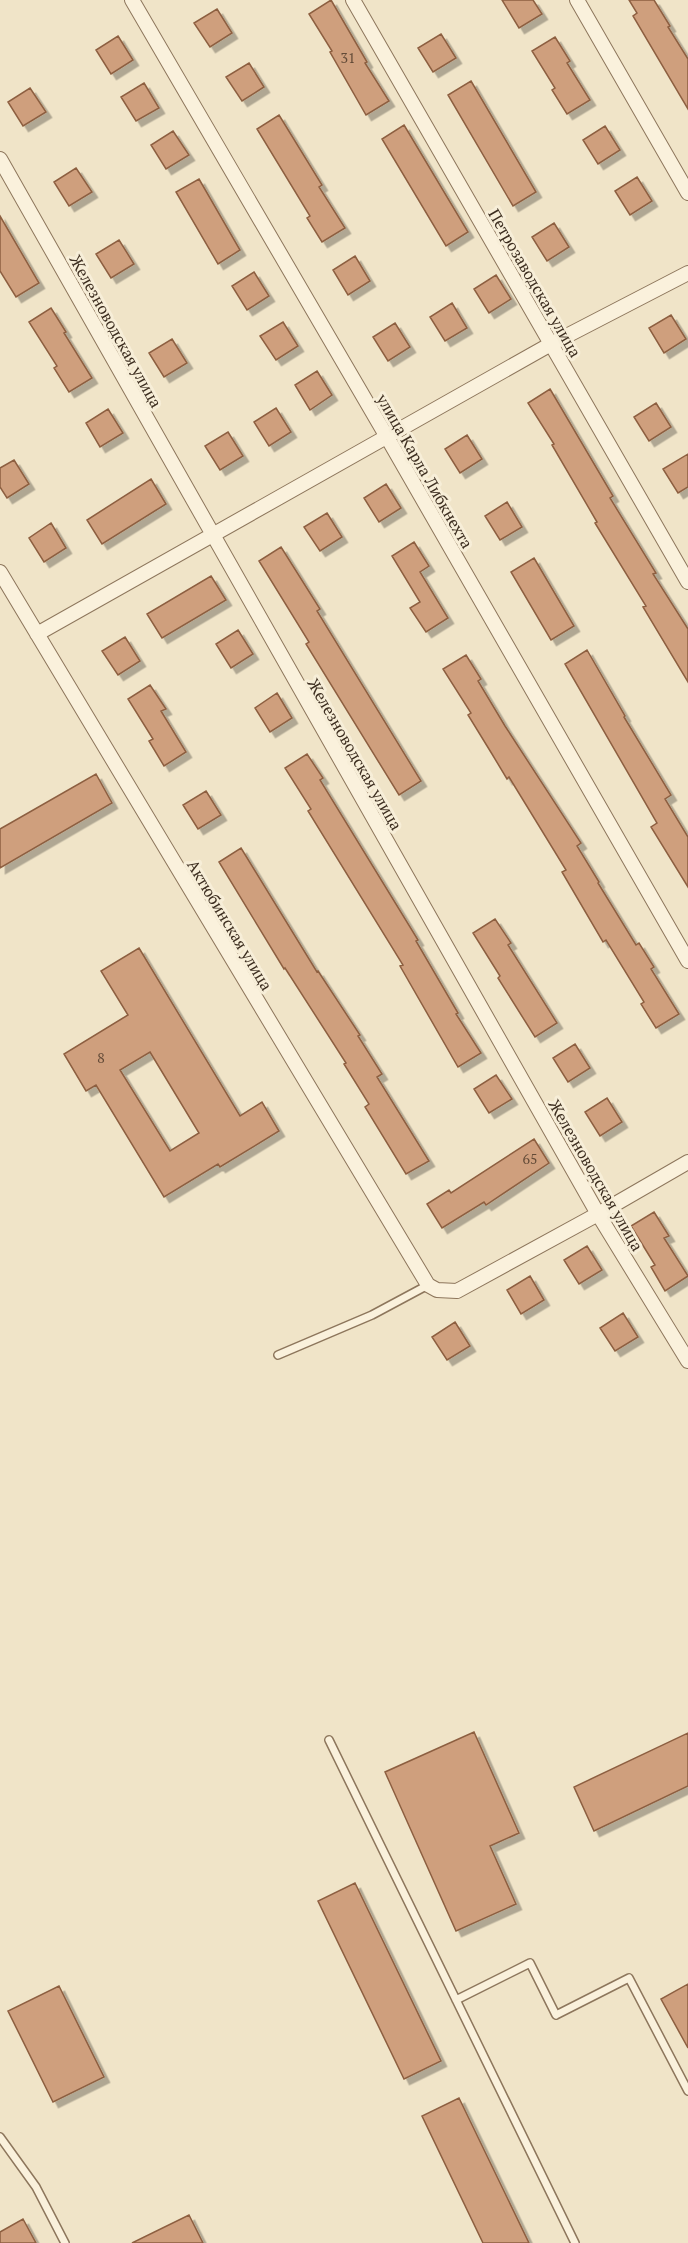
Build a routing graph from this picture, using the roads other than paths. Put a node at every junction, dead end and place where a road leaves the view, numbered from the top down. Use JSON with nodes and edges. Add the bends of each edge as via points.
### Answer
{"nodes":[{"id":1,"x":132,"y":0,"type":"edge"},
{"id":2,"x":353,"y":0,"type":"edge"},
{"id":3,"x":577,"y":0,"type":"edge"},
{"id":4,"x":0,"y":159,"type":"edge"},
{"id":5,"x":688,"y":193,"type":"edge"},
{"id":6,"x":688,"y":273,"type":"edge"},
{"id":7,"x":551,"y":344,"type":"junction"},
{"id":8,"x":387,"y":437,"type":"junction"},
{"id":9,"x":212,"y":535,"type":"junction"},
{"id":10,"x":0,"y":573,"type":"edge"},
{"id":11,"x":688,"y":582,"type":"edge"},
{"id":12,"x":37,"y":634,"type":"junction"},
{"id":13,"x":688,"y":961,"type":"edge"},
{"id":14,"x":688,"y":1162,"type":"edge"},
{"id":15,"x":598,"y":1214,"type":"junction"},
{"id":16,"x":432,"y":1287,"type":"junction"},
{"id":17,"x":278,"y":1356,"type":"dead end"},
{"id":18,"x":688,"y":1361,"type":"edge"},
{"id":19,"x":329,"y":1740,"type":"dead end"},
{"id":20,"x":456,"y":2000,"type":"junction"},
{"id":21,"x":688,"y":2091,"type":"edge"},
{"id":22,"x":0,"y":2138,"type":"edge"},
{"id":23,"x":65,"y":2243,"type":"edge"},
{"id":24,"x":575,"y":2243,"type":"edge"}],
"edges":[{"from":1,"to":8,"type":"street","name":"улица Карла Либкнехта"},
{"from":2,"to":7,"type":"street","name":"Петрозаводская улица"},
{"from":3,"to":5,"type":"street"},
{"from":4,"to":9,"type":"street","name":"Железноводская улица"},
{"from":6,"to":7,"type":"street"},
{"from":7,"to":8,"type":"street"},
{"from":7,"to":11,"type":"street","name":"Петрозаводская улица"},
{"from":8,"to":9,"type":"street"},
{"from":8,"to":13,"type":"street","name":"улица Карла Либкнехта"},
{"from":9,"to":12,"type":"street"},
{"from":9,"to":15,"type":"street","name":"Железноводская улица"},
{"from":10,"to":12,"type":"street","name":"Актюбинская улица"},
{"from":12,"to":16,"type":"street","name":"Актюбинская улица"},
{"from":14,"to":15,"type":"street"},
{"from":15,"to":16,"type":"street","via":[[457,1291]]},
{"from":15,"to":18,"type":"street","name":"Железноводская улица"},
{"from":16,"to":17,"type":"lane"},
{"from":19,"to":20,"type":"lane"},
{"from":20,"to":21,"type":"lane","via":[[530,1963],[556,2014],[629,1978]]},
{"from":20,"to":24,"type":"lane"},
{"from":22,"to":23,"type":"lane","via":[[36,2187]]}]}
